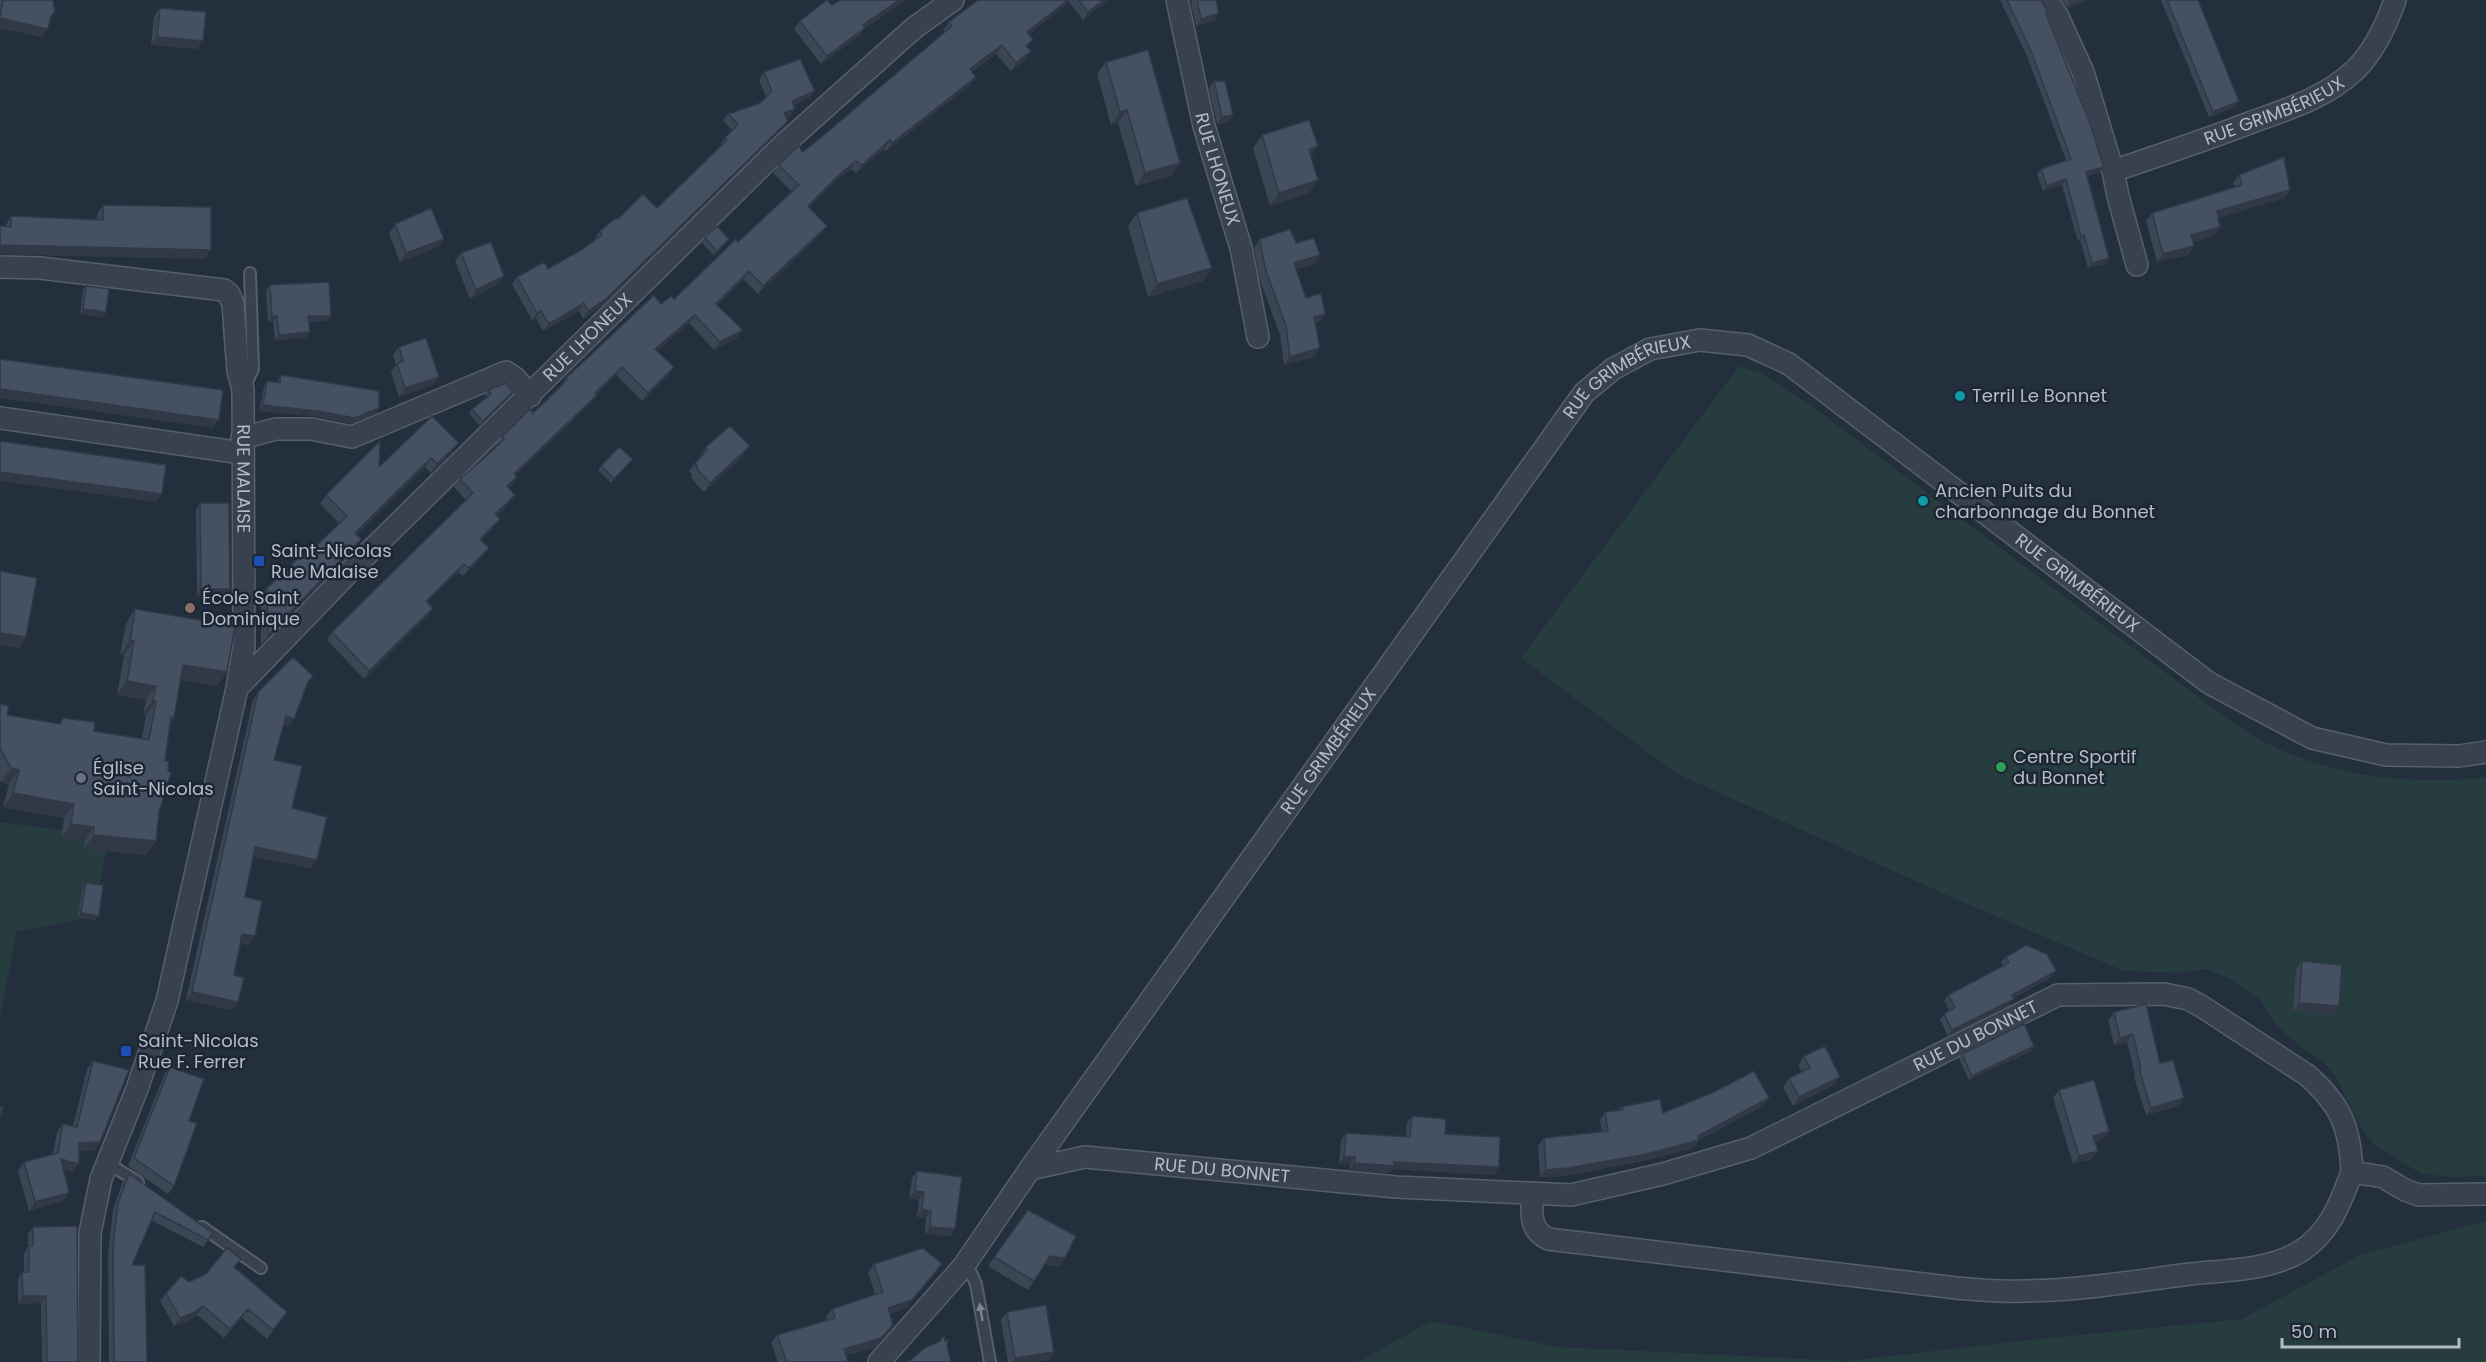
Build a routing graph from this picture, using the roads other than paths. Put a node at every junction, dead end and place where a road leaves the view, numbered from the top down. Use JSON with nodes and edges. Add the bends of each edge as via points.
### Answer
{"nodes":[{"id":1,"x":953,"y":0,"type":"edge"},
{"id":2,"x":1177,"y":0,"type":"edge"},
{"id":3,"x":2047,"y":0,"type":"edge"},
{"id":4,"x":2395,"y":0,"type":"edge"},
{"id":5,"x":2113,"y":171,"type":"junction"},
{"id":6,"x":2137,"y":265,"type":"dead end"},
{"id":7,"x":0,"y":267,"type":"edge"},
{"id":8,"x":250,"y":273,"type":"dead end"},
{"id":9,"x":1258,"y":337,"type":"dead end"},
{"id":10,"x":243,"y":389,"type":"junction"},
{"id":11,"x":530,"y":396,"type":"junction"},
{"id":12,"x":0,"y":418,"type":"edge"},
{"id":13,"x":242,"y":445,"type":"junction"},
{"id":14,"x":237,"y":688,"type":"junction"},
{"id":15,"x":2486,"y":752,"type":"edge"},
{"id":16,"x":107,"y":1163,"type":"junction"},
{"id":17,"x":1030,"y":1169,"type":"junction"},
{"id":18,"x":2352,"y":1172,"type":"junction"},
{"id":19,"x":147,"y":1188,"type":"edge"},
{"id":20,"x":2486,"y":1194,"type":"edge"},
{"id":21,"x":1532,"y":1195,"type":"junction"},
{"id":22,"x":195,"y":1221,"type":"edge"},
{"id":23,"x":963,"y":1266,"type":"junction"},
{"id":24,"x":261,"y":1268,"type":"dead end"},
{"id":25,"x":89,"y":1362,"type":"edge"},
{"id":26,"x":879,"y":1362,"type":"edge"},
{"id":27,"x":990,"y":1362,"type":"edge"}],
"edges":[{"from":1,"to":11,"type":"street","name":"RUE LHONEUX","via":[[914,28],[782,146]]},
{"from":2,"to":9,"type":"street","name":"RUE LHONEUX","via":[[1204,126],[1241,248]]},
{"from":3,"to":5,"type":"street","via":[[2083,72]]},
{"from":4,"to":5,"type":"street","name":"RUE GRIMBÉRIEUX","via":[[2388,21],[2367,55],[2328,91],[2217,136]]},
{"from":5,"to":6,"type":"street"},
{"from":7,"to":10,"type":"street","via":[[40,268],[224,290],[233,304]]},
{"from":8,"to":10,"type":"lane","name":"RUE MALAISE","via":[[253,369]]},
{"from":10,"to":13,"type":"street","name":"RUE MALAISE"},
{"from":11,"to":13,"type":"street","via":[[506,372],[352,437],[311,429],[276,429]]},
{"from":11,"to":14,"type":"street","name":"RUE LHONEUX","via":[[354,567]]},
{"from":12,"to":13,"type":"street"},
{"from":13,"to":14,"type":"street","name":"RUE MALAISE","via":[[244,646]]},
{"from":14,"to":16,"type":"street","name":"RUE MALAISE","via":[[167,1001],[138,1089]]},
{"from":15,"to":17,"type":"street","name":"RUE GRIMBÉRIEUX","via":[[2458,756],[2386,755],[2312,738],[2209,683],[1789,364],[1748,345],[1700,340],[1650,349],[1613,369],[1584,393]]},
{"from":16,"to":19,"type":"lane"},
{"from":16,"to":25,"type":"street","name":"RUE MALAISE","via":[[90,1233]]},
{"from":17,"to":21,"type":"street","name":"RUE DU BONNET","via":[[1085,1157],[1346,1183]]},
{"from":17,"to":23,"type":"street"},
{"from":18,"to":20,"type":"street","via":[[2383,1177],[2419,1194]]},
{"from":18,"to":21,"type":"street","name":"RUE DU BONNET","via":[[2327,1227],[2302,1250],[2279,1261],[2021,1292],[1957,1288],[1548,1239],[1533,1228]]},
{"from":18,"to":21,"type":"street","name":"RUE DU BONNET","via":[[2348,1131],[2334,1103],[2321,1088],[2201,1006],[2178,996],[2069,994],[2044,1001],[1751,1148],[1571,1196]]},
{"from":22,"to":24,"type":"lane"},
{"from":23,"to":26,"type":"street"},
{"from":27,"to":23,"type":"lane","one_way":true,"via":[[976,1284]]}]}
